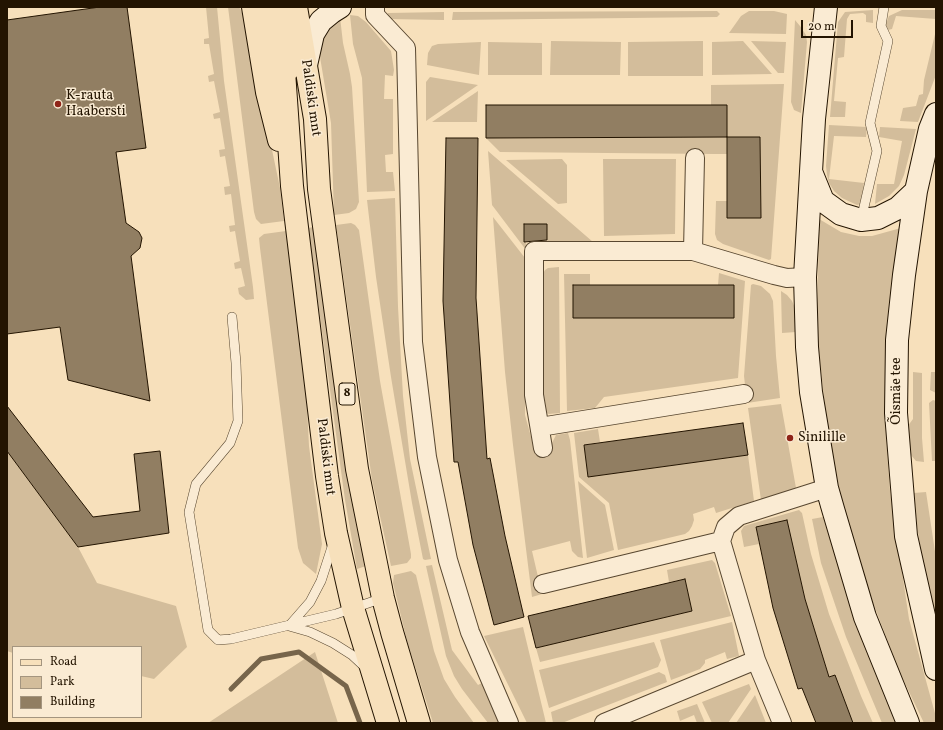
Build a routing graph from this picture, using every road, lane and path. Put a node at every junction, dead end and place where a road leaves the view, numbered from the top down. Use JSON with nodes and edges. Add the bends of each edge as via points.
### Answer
{"nodes":[{"id":1,"x":275,"y":7,"type":"edge"},
{"id":2,"x":296,"y":7,"type":"edge"},
{"id":3,"x":340,"y":7,"type":"edge"},
{"id":4,"x":375,"y":7,"type":"edge"},
{"id":5,"x":826,"y":7,"type":"edge"},
{"id":6,"x":884,"y":7,"type":"edge"},
{"id":7,"x":252,"y":8,"type":"edge"},
{"id":8,"x":284,"y":57,"type":"junction"},
{"id":9,"x":306,"y":65,"type":"junction"},
{"id":10,"x":936,"y":114,"type":"edge"},
{"id":11,"x":696,"y":158,"type":"dead end"},
{"id":12,"x":811,"y":172,"type":"junction"},
{"id":13,"x":292,"y":186,"type":"junction"},
{"id":14,"x":319,"y":189,"type":"junction"},
{"id":15,"x":916,"y":191,"type":"junction"},
{"id":16,"x":861,"y":220,"type":"junction"},
{"id":17,"x":693,"y":250,"type":"junction"},
{"id":18,"x":805,"y":277,"type":"junction"},
{"id":19,"x":232,"y":317,"type":"dead end"},
{"id":20,"x":744,"y":394,"type":"dead end"},
{"id":21,"x":540,"y":427,"type":"junction"},
{"id":22,"x":543,"y":448,"type":"dead end"},
{"id":23,"x":827,"y":488,"type":"junction"},
{"id":24,"x":336,"y":533,"type":"junction"},
{"id":25,"x":721,"y":541,"type":"junction"},
{"id":26,"x":543,"y":584,"type":"dead end"},
{"id":27,"x":384,"y":598,"type":"junction"},
{"id":28,"x":353,"y":608,"type":"junction"},
{"id":29,"x":289,"y":626,"type":"junction"},
{"id":30,"x":756,"y":660,"type":"junction"},
{"id":31,"x":936,"y":669,"type":"edge"},
{"id":32,"x":373,"y":675,"type":"junction"},
{"id":33,"x":388,"y":723,"type":"edge"},
{"id":34,"x":419,"y":723,"type":"edge"},
{"id":35,"x":509,"y":723,"type":"edge"},
{"id":36,"x":604,"y":723,"type":"edge"},
{"id":37,"x":782,"y":723,"type":"edge"},
{"id":38,"x":908,"y":723,"type":"edge"}],
"edges":[{"from":1,"to":8,"type":"main road","name":"Paldiski mnt","number":"8"},
{"from":2,"to":9,"type":"main road","name":"Paldiski mnt","number":"8"},
{"from":3,"to":9,"type":"main road","via":[[321,21],[313,34]]},
{"from":4,"to":35,"type":"street","via":[[375,15],[406,48],[413,342],[427,458],[448,560],[470,632]]},
{"from":5,"to":12,"type":"main road"},
{"from":6,"to":16,"type":"lane","via":[[881,26],[888,41],[870,123],[877,151]]},
{"from":7,"to":13,"type":"main road","name":"Paldiski mnt","number":"8","via":[[267,92]]},
{"from":8,"to":13,"type":"main road","name":"Paldiski mnt","number":"8"},
{"from":8,"to":14,"type":"main road","name":"Paldiski mnt","number":"8"},
{"from":9,"to":14,"type":"main road","name":"Paldiski mnt","number":"8","via":[[315,119]]},
{"from":10,"to":15,"type":"main road","name":"Õismäe tee","via":[[930,129]]},
{"from":11,"to":17,"type":"street"},
{"from":12,"to":16,"type":"main road","via":[[823,201],[841,214]]},
{"from":12,"to":18,"type":"main road"},
{"from":13,"to":24,"type":"main road","name":"Paldiski mnt","number":"8"},
{"from":14,"to":27,"type":"main road","name":"Paldiski mnt","number":"8","via":[[357,469]]},
{"from":15,"to":16,"type":"main road","via":[[898,208],[878,218]]},
{"from":15,"to":31,"type":"main road","name":"Õismäe tee","via":[[897,340],[896,414],[906,536]]},
{"from":17,"to":18,"type":"street","via":[[774,275],[787,278]]},
{"from":17,"to":21,"type":"street","via":[[534,251],[534,395]]},
{"from":18,"to":23,"type":"main road","via":[[811,392]]},
{"from":19,"to":29,"type":"lane","via":[[238,421],[230,443],[196,484],[190,512],[208,630],[218,640],[231,640]]},
{"from":20,"to":21,"type":"street"},
{"from":21,"to":22,"type":"street"},
{"from":23,"to":25,"type":"street","via":[[739,516],[726,527]]},
{"from":23,"to":38,"type":"main road","via":[[865,617]]},
{"from":24,"to":28,"type":"main road","name":"Paldiski mnt","number":"8"},
{"from":24,"to":29,"type":"lane","via":[[321,581],[310,602]]},
{"from":25,"to":26,"type":"street"},
{"from":25,"to":30,"type":"street"},
{"from":27,"to":28,"type":"lane"},
{"from":27,"to":34,"type":"main road","name":"Paldiski mnt","number":"8"},
{"from":28,"to":29,"type":"lane"},
{"from":28,"to":32,"type":"main road","name":"Paldiski mnt","number":"8"},
{"from":29,"to":32,"type":"lane","via":[[333,643],[352,655]]},
{"from":30,"to":36,"type":"street"},
{"from":30,"to":37,"type":"street"},
{"from":32,"to":33,"type":"main road","name":"Paldiski mnt","number":"8"}]}
